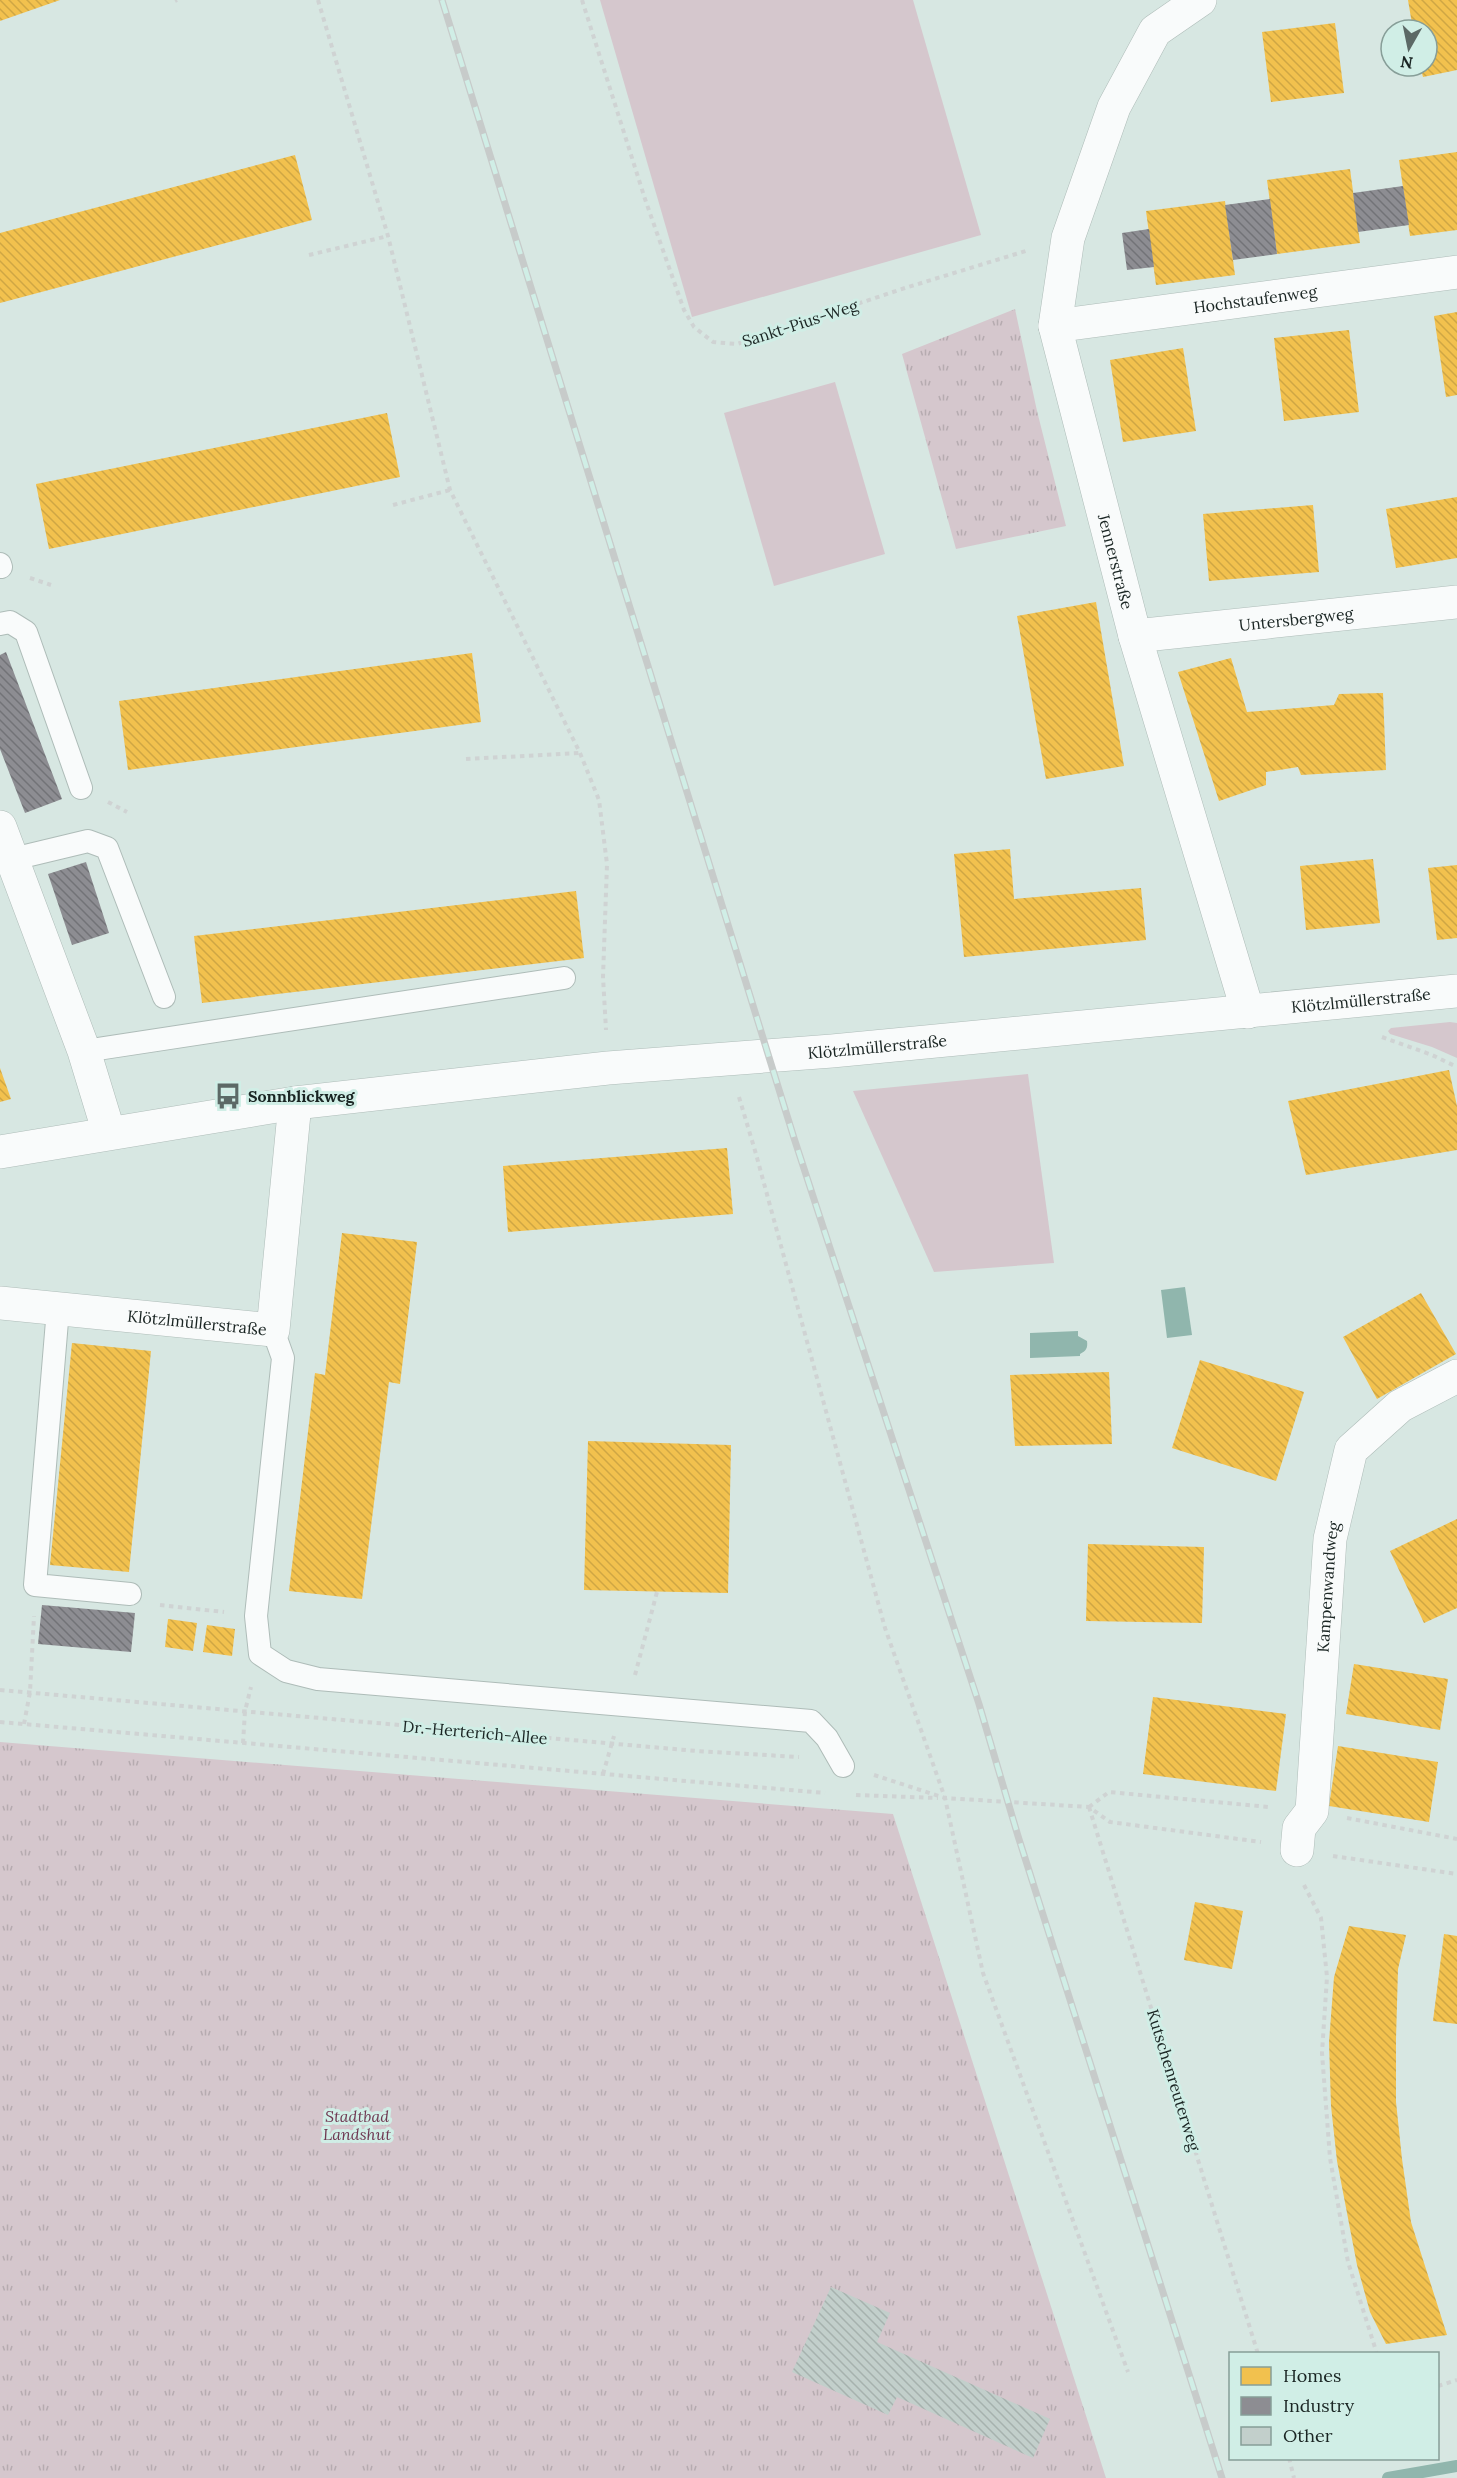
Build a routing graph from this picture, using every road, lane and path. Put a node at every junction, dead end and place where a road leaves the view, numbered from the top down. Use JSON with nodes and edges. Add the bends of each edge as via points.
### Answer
{"nodes":[{"id":1,"x":318,"y":0,"type":"edge"},
{"id":2,"x":582,"y":0,"type":"edge"},
{"id":3,"x":1200,"y":0,"type":"edge"},
{"id":4,"x":388,"y":236,"type":"junction"},
{"id":5,"x":1068,"y":238,"type":"junction"},
{"id":6,"x":309,"y":255,"type":"dead end"},
{"id":7,"x":1457,"y":272,"type":"edge"},
{"id":8,"x":1055,"y":326,"type":"junction"},
{"id":9,"x":450,"y":490,"type":"junction"},
{"id":10,"x":393,"y":505,"type":"dead end"},
{"id":11,"x":1457,"y":602,"type":"edge"},
{"id":12,"x":0,"y":624,"type":"edge"},
{"id":13,"x":1135,"y":636,"type":"junction"},
{"id":14,"x":580,"y":753,"type":"junction"},
{"id":15,"x":466,"y":759,"type":"dead end"},
{"id":16,"x":81,"y":788,"type":"dead end"},
{"id":17,"x":0,"y":826,"type":"edge"},
{"id":18,"x":13,"y":859,"type":"junction"},
{"id":19,"x":564,"y":978,"type":"dead end"},
{"id":20,"x":1457,"y":991,"type":"edge"},
{"id":21,"x":164,"y":997,"type":"dead end"},
{"id":22,"x":1248,"y":1012,"type":"junction"},
{"id":23,"x":84,"y":1051,"type":"junction"},
{"id":24,"x":727,"y":1059,"type":"junction"},
{"id":25,"x":608,"y":1068,"type":"junction"},
{"id":26,"x":295,"y":1103,"type":"junction"},
{"id":27,"x":109,"y":1132,"type":"junction"},
{"id":28,"x":0,"y":1152,"type":"edge"},
{"id":29,"x":0,"y":1303,"type":"edge"},
{"id":30,"x":58,"y":1309,"type":"junction"},
{"id":31,"x":273,"y":1330,"type":"junction"},
{"id":32,"x":1457,"y":1376,"type":"edge"},
{"id":33,"x":35,"y":1585,"type":"junction"},
{"id":34,"x":130,"y":1594,"type":"joint"},
{"id":35,"x":256,"y":1616,"type":"junction"},
{"id":36,"x":260,"y":1654,"type":"junction"},
{"id":37,"x":0,"y":1690,"type":"edge"},
{"id":38,"x":30,"y":1692,"type":"junction"},
{"id":39,"x":245,"y":1711,"type":"junction"},
{"id":40,"x":0,"y":1722,"type":"edge"},
{"id":41,"x":24,"y":1724,"type":"junction"},
{"id":42,"x":243,"y":1743,"type":"junction"},
{"id":43,"x":843,"y":1766,"type":"junction"},
{"id":44,"x":828,"y":1793,"type":"dead end"},
{"id":45,"x":852,"y":1795,"type":"dead end"},
{"id":46,"x":945,"y":1798,"type":"junction"},
{"id":47,"x":1089,"y":1807,"type":"junction"},
{"id":48,"x":1312,"y":1812,"type":"junction"},
{"id":49,"x":1457,"y":1839,"type":"edge"},
{"id":50,"x":1297,"y":1850,"type":"joint"},
{"id":51,"x":1257,"y":2352,"type":"edge"},
{"id":52,"x":1376,"y":2352,"type":"edge"},
{"id":53,"x":1128,"y":2372,"type":"dead end"},
{"id":54,"x":1457,"y":2380,"type":"edge"},
{"id":55,"x":1439,"y":2385,"type":"edge"},
{"id":56,"x":1289,"y":2461,"type":"edge"},
{"id":57,"x":1294,"y":2478,"type":"edge"}],
"edges":[{"from":1,"to":4,"type":"path"},
{"from":2,"to":5,"type":"path","name":"Sankt-Pius-Weg","via":[[684,310],[694,327],[713,342],[736,344]]},
{"from":3,"to":5,"type":"street","name":"Jennerstraße","via":[[1155,31],[1114,107]]},
{"from":4,"to":6,"type":"path"},
{"from":4,"to":9,"type":"path"},
{"from":5,"to":8,"type":"street","name":"Jennerstraße"},
{"from":7,"to":8,"type":"street","name":"Hochstaufenweg"},
{"from":8,"to":13,"type":"street","name":"Jennerstraße"},
{"from":9,"to":10,"type":"path"},
{"from":9,"to":14,"type":"path"},
{"from":11,"to":13,"type":"street","name":"Untersbergweg"},
{"from":12,"to":16,"type":"lane","via":[[10,622],[26,632]]},
{"from":13,"to":22,"type":"street","name":"Jennerstraße"},
{"from":14,"to":15,"type":"path"},
{"from":14,"to":25,"type":"path","via":[[599,800],[607,864],[603,977]]},
{"from":17,"to":18,"type":"street"},
{"from":18,"to":21,"type":"lane","via":[[88,841],[107,848]]},
{"from":18,"to":23,"type":"street"},
{"from":19,"to":23,"type":"lane"},
{"from":20,"to":22,"type":"street","name":"Klötzlmüllerstraße"},
{"from":22,"to":24,"type":"street","name":"Klötzlmüllerstraße"},
{"from":23,"to":27,"type":"street"},
{"from":24,"to":25,"type":"street","name":"Klötzlmüllerstraße"},
{"from":24,"to":46,"type":"path","via":[[885,1628]]},
{"from":25,"to":26,"type":"street","name":"Klötzlmüllerstraße"},
{"from":26,"to":27,"type":"street","name":"Klötzlmüllerstraße"},
{"from":26,"to":31,"type":"street","name":"Klötzlmüllerstraße"},
{"from":27,"to":28,"type":"street","name":"Klötzlmüllerstraße"},
{"from":29,"to":30,"type":"street","name":"Klötzlmüllerstraße"},
{"from":30,"to":31,"type":"street","name":"Klötzlmüllerstraße"},
{"from":30,"to":33,"type":"lane"},
{"from":31,"to":35,"type":"lane","via":[[283,1358]]},
{"from":32,"to":48,"type":"street","name":"Kampenwandweg","via":[[1400,1406],[1351,1450],[1330,1539]]},
{"from":33,"to":34,"type":"lane"},
{"from":33,"to":38,"type":"path"},
{"from":34,"to":35,"type":"path","via":[[140,1603]]},
{"from":35,"to":36,"type":"lane"},
{"from":36,"to":39,"type":"path"},
{"from":36,"to":43,"type":"lane","via":[[285,1671],[318,1679],[811,1720]]},
{"from":37,"to":38,"type":"path","name":"Dr.-Herterich-Allee"},
{"from":38,"to":39,"type":"path","name":"Dr.-Herterich-Allee"},
{"from":38,"to":41,"type":"path"},
{"from":39,"to":42,"type":"path"},
{"from":39,"to":43,"type":"path","name":"Dr.-Herterich-Allee","via":[[805,1758]]},
{"from":40,"to":41,"type":"path","name":"Dr.-Herterich-Allee"},
{"from":41,"to":42,"type":"path","name":"Dr.-Herterich-Allee"},
{"from":42,"to":44,"type":"path","name":"Dr.-Herterich-Allee"},
{"from":43,"to":46,"type":"path","name":"Dr.-Herterich-Allee"},
{"from":45,"to":46,"type":"path","name":"Dr.-Herterich-Allee"},
{"from":46,"to":47,"type":"path","name":"Dr.-Herterich-Allee"},
{"from":46,"to":53,"type":"path","via":[[983,1973]]},
{"from":47,"to":48,"type":"path","via":[[1110,1792]]},
{"from":47,"to":51,"type":"path","name":"Kutschenreuterweg"},
{"from":48,"to":49,"type":"path"},
{"from":48,"to":50,"type":"street","name":"Kampenwandweg","via":[[1299,1828]]},
{"from":50,"to":52,"type":"path","via":[[1296,1869],[1321,1918],[1327,1977],[1322,2053],[1330,2158],[1348,2262]]},
{"from":54,"to":55,"type":"path"},
{"from":56,"to":57,"type":"path"}]}
